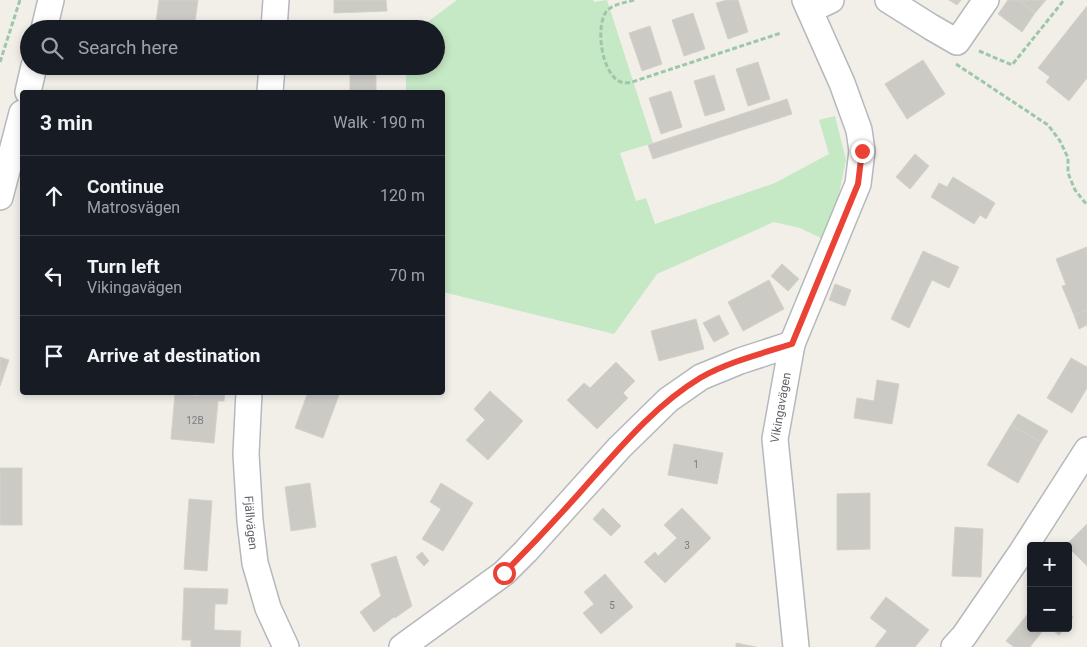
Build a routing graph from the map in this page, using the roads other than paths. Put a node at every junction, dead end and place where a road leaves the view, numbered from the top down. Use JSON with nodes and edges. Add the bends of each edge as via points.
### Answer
{"nodes":[{"id":1,"x":51,"y":0,"type":"edge"},
{"id":2,"x":276,"y":0,"type":"edge"},
{"id":3,"x":888,"y":0,"type":"edge"},
{"id":4,"x":986,"y":0,"type":"edge"},
{"id":5,"x":816,"y":3,"type":"edge"},
{"id":6,"x":46,"y":20,"type":"edge"},
{"id":7,"x":275,"y":20,"type":"edge"},
{"id":8,"x":32,"y":75,"type":"edge"},
{"id":9,"x":271,"y":75,"type":"edge"},
{"id":10,"x":28,"y":90,"type":"edge"},
{"id":11,"x":270,"y":90,"type":"edge"},
{"id":12,"x":20,"y":121,"type":"edge"},
{"id":13,"x":0,"y":197,"type":"edge"},
{"id":14,"x":792,"y":344,"type":"junction"},
{"id":15,"x":250,"y":395,"type":"edge"},
{"id":16,"x":1087,"y":450,"type":"edge"},
{"id":17,"x":286,"y":647,"type":"edge"},
{"id":18,"x":402,"y":647,"type":"edge"},
{"id":19,"x":796,"y":647,"type":"edge"},
{"id":20,"x":954,"y":647,"type":"edge"}],
"edges":[{"from":1,"to":6,"type":"street"},
{"from":2,"to":7,"type":"street"},
{"from":3,"to":4,"type":"street","via":[[931,28],[954,51]]},
{"from":5,"to":14,"type":"street","name":"Vikingavägen","via":[[859,130],[862,151],[858,184]]},
{"from":8,"to":10,"type":"street"},
{"from":9,"to":11,"type":"street"},
{"from":12,"to":13,"type":"street"},
{"from":14,"to":18,"type":"street","via":[[701,377],[668,400],[504,573]]},
{"from":14,"to":19,"type":"street","name":"Vikingavägen","via":[[775,439]]},
{"from":15,"to":17,"type":"street","name":"Fjällvägen","via":[[246,454],[255,563],[268,608]]},
{"from":16,"to":20,"type":"street","via":[[1016,560]]}]}
